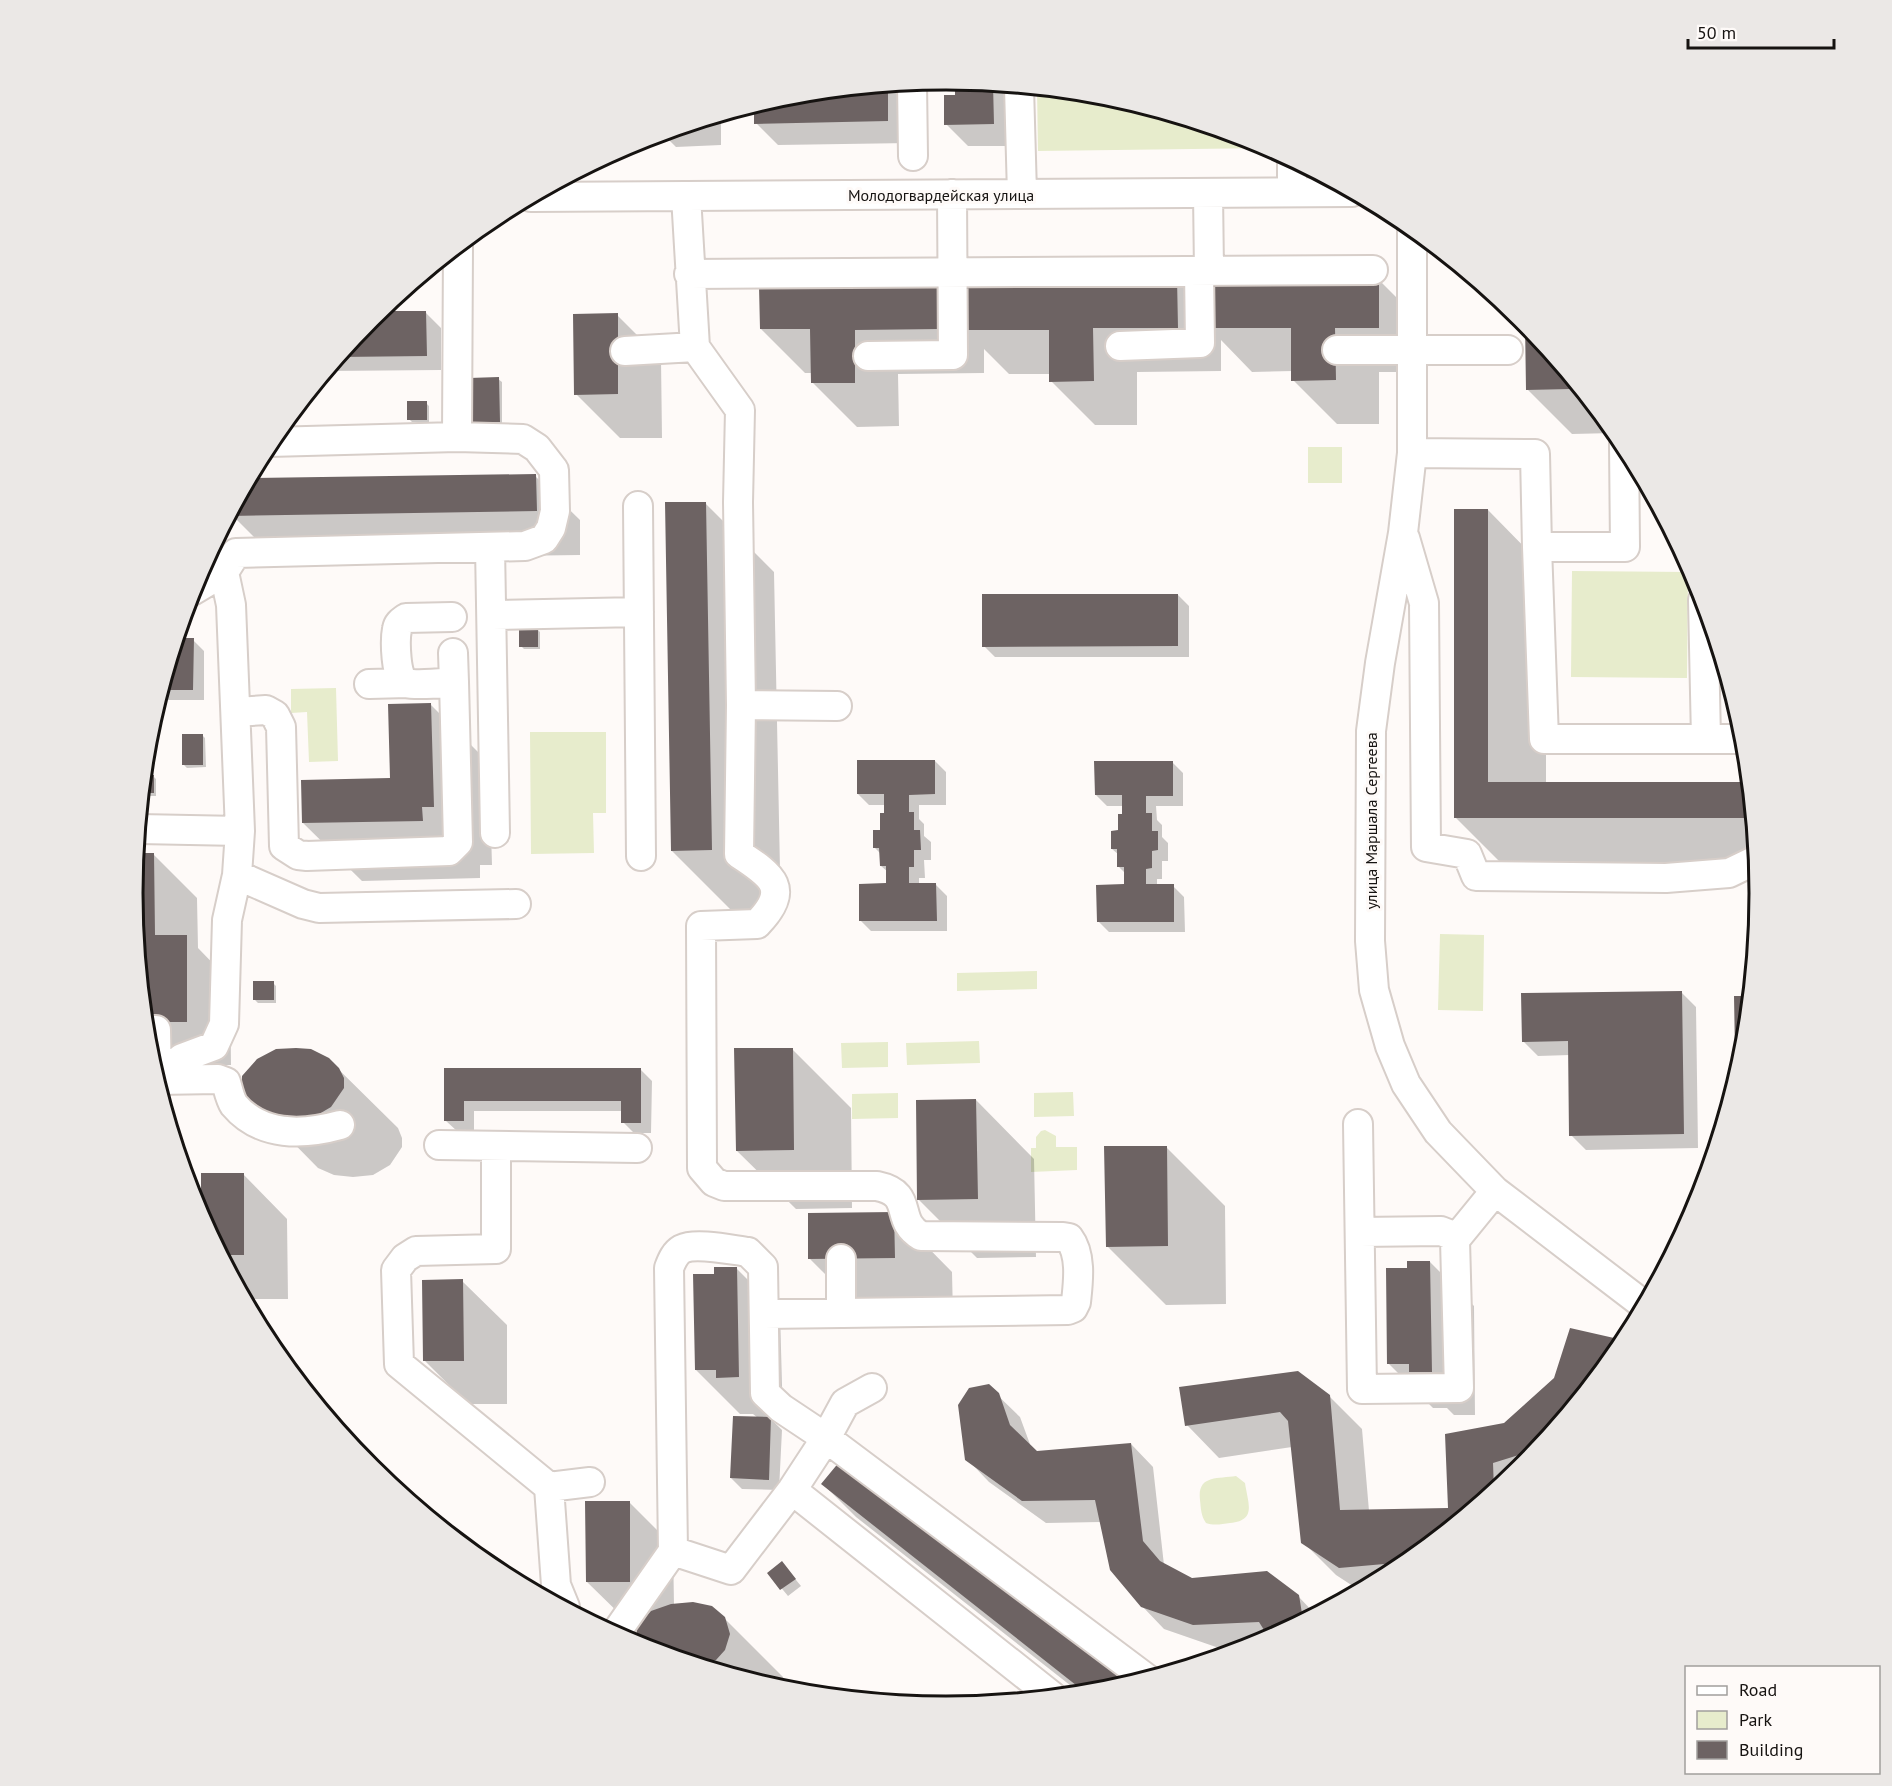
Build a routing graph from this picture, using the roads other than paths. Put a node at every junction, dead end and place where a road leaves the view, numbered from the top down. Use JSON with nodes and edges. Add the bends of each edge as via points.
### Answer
{"nodes":[{"id":1,"x":912,"y":91,"type":"edge"},
{"id":2,"x":1019,"y":94,"type":"edge"},
{"id":3,"x":913,"y":156,"type":"dead end"},
{"id":4,"x":1292,"y":169,"type":"edge"},
{"id":5,"x":1292,"y":192,"type":"junction"},
{"id":6,"x":1337,"y":192,"type":"edge"},
{"id":7,"x":1208,"y":193,"type":"junction"},
{"id":8,"x":952,"y":194,"type":"junction"},
{"id":9,"x":1022,"y":194,"type":"junction"},
{"id":10,"x":686,"y":196,"type":"junction"},
{"id":11,"x":547,"y":197,"type":"edge"},
{"id":12,"x":1412,"y":239,"type":"edge"},
{"id":13,"x":458,"y":255,"type":"edge"},
{"id":14,"x":1373,"y":270,"type":"dead end"},
{"id":15,"x":1204,"y":271,"type":"junction"},
{"id":16,"x":952,"y":273,"type":"junction"},
{"id":17,"x":689,"y":274,"type":"junction"},
{"id":18,"x":1120,"y":346,"type":"dead end"},
{"id":19,"x":695,"y":347,"type":"junction"},
{"id":20,"x":1337,"y":350,"type":"dead end"},
{"id":21,"x":1413,"y":350,"type":"junction"},
{"id":22,"x":1508,"y":350,"type":"dead end"},
{"id":23,"x":625,"y":351,"type":"dead end"},
{"id":24,"x":868,"y":356,"type":"dead end"},
{"id":25,"x":458,"y":437,"type":"junction"},
{"id":26,"x":282,"y":442,"type":"edge"},
{"id":27,"x":1412,"y":453,"type":"junction"},
{"id":28,"x":1624,"y":464,"type":"edge"},
{"id":29,"x":638,"y":506,"type":"dead end"},
{"id":30,"x":1403,"y":533,"type":"junction"},
{"id":31,"x":490,"y":547,"type":"junction"},
{"id":32,"x":1537,"y":547,"type":"junction"},
{"id":33,"x":224,"y":572,"type":"junction"},
{"id":34,"x":205,"y":583,"type":"edge"},
{"id":35,"x":639,"y":612,"type":"junction"},
{"id":36,"x":492,"y":615,"type":"junction"},
{"id":37,"x":452,"y":617,"type":"dead end"},
{"id":38,"x":1704,"y":629,"type":"edge"},
{"id":39,"x":453,"y":653,"type":"dead end"},
{"id":40,"x":454,"y":682,"type":"junction"},
{"id":41,"x":408,"y":683,"type":"junction"},
{"id":42,"x":369,"y":684,"type":"dead end"},
{"id":43,"x":741,"y":705,"type":"junction"},
{"id":44,"x":837,"y":706,"type":"dead end"},
{"id":45,"x":236,"y":712,"type":"junction"},
{"id":46,"x":1706,"y":739,"type":"junction"},
{"id":47,"x":1734,"y":739,"type":"edge"},
{"id":48,"x":146,"y":830,"type":"edge"},
{"id":49,"x":240,"y":831,"type":"junction"},
{"id":50,"x":495,"y":833,"type":"dead end"},
{"id":51,"x":641,"y":856,"type":"dead end"},
{"id":52,"x":1748,"y":864,"type":"edge"},
{"id":53,"x":237,"y":875,"type":"junction"},
{"id":54,"x":516,"y":904,"type":"dead end"},
{"id":55,"x":164,"y":1074,"type":"edge"},
{"id":56,"x":165,"y":1080,"type":"edge"},
{"id":57,"x":1358,"y":1124,"type":"dead end"},
{"id":58,"x":340,"y":1125,"type":"dead end"},
{"id":59,"x":439,"y":1145,"type":"dead end"},
{"id":60,"x":496,"y":1146,"type":"junction"},
{"id":61,"x":637,"y":1148,"type":"dead end"},
{"id":62,"x":1496,"y":1191,"type":"junction"},
{"id":63,"x":1360,"y":1232,"type":"junction"},
{"id":64,"x":1455,"y":1240,"type":"junction"},
{"id":65,"x":841,"y":1259,"type":"dead end"},
{"id":66,"x":1638,"y":1300,"type":"edge"},
{"id":67,"x":841,"y":1313,"type":"junction"},
{"id":68,"x":764,"y":1314,"type":"junction"},
{"id":69,"x":872,"y":1388,"type":"dead end"},
{"id":70,"x":826,"y":1438,"type":"junction"},
{"id":71,"x":590,"y":1482,"type":"dead end"},
{"id":72,"x":549,"y":1487,"type":"junction"},
{"id":73,"x":792,"y":1490,"type":"junction"},
{"id":74,"x":673,"y":1551,"type":"junction"},
{"id":75,"x":561,"y":1597,"type":"edge"},
{"id":76,"x":620,"y":1626,"type":"edge"},
{"id":77,"x":1139,"y":1673,"type":"edge"},
{"id":78,"x":1044,"y":1690,"type":"edge"}],
"edges":[{"from":1,"to":3,"type":"street"},
{"from":2,"to":9,"type":"street"},
{"from":4,"to":5,"type":"street"},
{"from":5,"to":6,"type":"street","name":"Молодогвардейская улица"},
{"from":5,"to":7,"type":"street","name":"Молодогвардейская улица"},
{"from":7,"to":9,"type":"street","name":"Молодогвардейская улица"},
{"from":7,"to":15,"type":"street"},
{"from":8,"to":9,"type":"street","name":"Молодогвардейская улица"},
{"from":8,"to":10,"type":"street","name":"Молодогвардейская улица"},
{"from":8,"to":16,"type":"street"},
{"from":10,"to":11,"type":"street","name":"Молодогвардейская улица"},
{"from":10,"to":17,"type":"street"},
{"from":12,"to":21,"type":"street","name":"улица Маршала Сергеева"},
{"from":13,"to":25,"type":"street"},
{"from":14,"to":15,"type":"street"},
{"from":15,"to":16,"type":"street"},
{"from":15,"to":18,"type":"street","via":[[1200,343]]},
{"from":16,"to":17,"type":"street"},
{"from":16,"to":24,"type":"street","via":[[953,355]]},
{"from":17,"to":19,"type":"street"},
{"from":19,"to":23,"type":"street"},
{"from":19,"to":43,"type":"street","via":[[740,410]]},
{"from":20,"to":21,"type":"street"},
{"from":21,"to":22,"type":"street"},
{"from":21,"to":27,"type":"street","name":"улица Маршала Сергеева"},
{"from":25,"to":26,"type":"street"},
{"from":25,"to":31,"type":"street","via":[[523,439],[537,448],[554,470],[555,511],[544,539],[525,546]]},
{"from":27,"to":30,"type":"street","name":"улица Маршала Сергеева"},
{"from":27,"to":32,"type":"street","via":[[1536,454]]},
{"from":28,"to":32,"type":"street","via":[[1625,546]]},
{"from":29,"to":35,"type":"street"},
{"from":30,"to":52,"type":"street","via":[[1424,603],[1426,848],[1467,854],[1476,876],[1666,878],[1730,873]]},
{"from":30,"to":62,"type":"street","name":"улица Маршала Сергеева","via":[[1371,731],[1370,940],[1374,990],[1406,1084],[1437,1132]]},
{"from":31,"to":33,"type":"street","via":[[236,553]]},
{"from":31,"to":36,"type":"street"},
{"from":32,"to":46,"type":"street","via":[[1544,739]]},
{"from":33,"to":34,"type":"street"},
{"from":33,"to":45,"type":"street","via":[[231,605]]},
{"from":35,"to":36,"type":"street"},
{"from":35,"to":51,"type":"street"},
{"from":36,"to":50,"type":"street"},
{"from":37,"to":41,"type":"street","via":[[411,618],[399,625],[398,672],[400,679]]},
{"from":38,"to":46,"type":"street"},
{"from":39,"to":40,"type":"street"},
{"from":40,"to":41,"type":"street"},
{"from":40,"to":45,"type":"street","via":[[458,842],[449,851],[439,853],[307,856],[291,852],[284,846],[279,720],[266,710]]},
{"from":41,"to":42,"type":"street"},
{"from":43,"to":44,"type":"street"},
{"from":43,"to":67,"type":"street","via":[[739,854],[763,869],[776,896],[757,924],[701,926],[702,1168],[714,1182],[724,1186],[888,1188],[901,1200],[912,1231],[921,1236],[1062,1236],[1070,1238],[1076,1252],[1076,1302],[1068,1310]]},
{"from":45,"to":49,"type":"street"},
{"from":46,"to":47,"type":"street"},
{"from":48,"to":49,"type":"street"},
{"from":49,"to":53,"type":"street"},
{"from":53,"to":54,"type":"street","via":[[319,908]]},
{"from":53,"to":55,"type":"street","via":[[227,920],[224,1024],[214,1046],[182,1058]]},
{"from":56,"to":58,"type":"street","via":[[226,1082],[233,1104],[259,1125],[286,1132]]},
{"from":57,"to":63,"type":"street"},
{"from":59,"to":60,"type":"street"},
{"from":60,"to":61,"type":"street"},
{"from":60,"to":72,"type":"street","via":[[496,1249],[416,1251],[405,1258],[396,1270],[399,1364]]},
{"from":62,"to":64,"type":"street"},
{"from":62,"to":66,"type":"street","name":"улица Маршала Сергеева"},
{"from":63,"to":64,"type":"street","via":[[1441,1231]]},
{"from":63,"to":64,"type":"street","via":[[1362,1389],[1459,1388]]},
{"from":65,"to":67,"type":"street"},
{"from":67,"to":68,"type":"street"},
{"from":68,"to":70,"type":"street","via":[[765,1393]]},
{"from":68,"to":74,"type":"street","via":[[763,1267],[748,1252],[696,1246],[673,1257],[669,1268]]},
{"from":69,"to":70,"type":"street","via":[[845,1404]]},
{"from":70,"to":73,"type":"street"},
{"from":70,"to":77,"type":"street"},
{"from":71,"to":72,"type":"street"},
{"from":72,"to":75,"type":"street","via":[[556,1585]]},
{"from":73,"to":74,"type":"street","via":[[731,1570]]},
{"from":73,"to":78,"type":"street"},
{"from":74,"to":76,"type":"street"}]}
